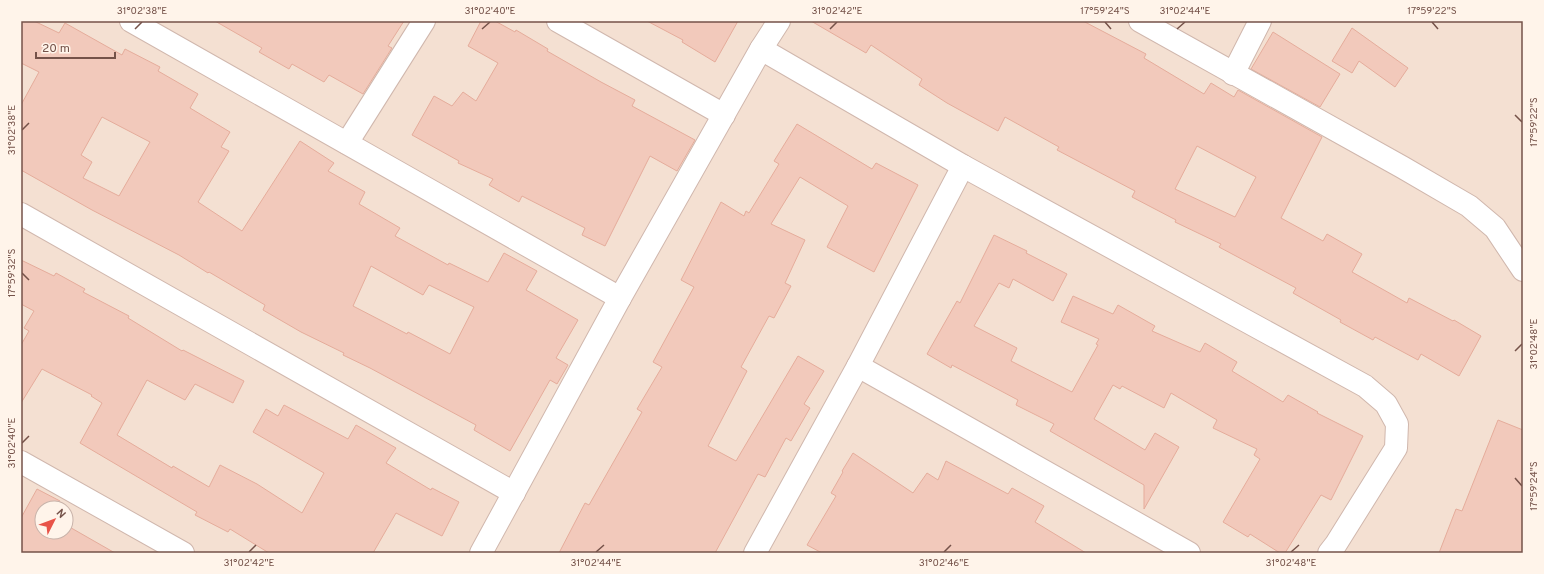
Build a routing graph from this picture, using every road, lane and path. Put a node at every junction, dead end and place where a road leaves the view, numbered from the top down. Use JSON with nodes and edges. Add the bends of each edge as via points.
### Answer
{"nodes":[{"id":1,"x":424,"y":21,"type":"edge"},
{"id":2,"x":558,"y":21,"type":"edge"},
{"id":3,"x":780,"y":21,"type":"edge"},
{"id":4,"x":1140,"y":21,"type":"edge"},
{"id":5,"x":1260,"y":21,"type":"edge"},
{"id":6,"x":137,"y":22,"type":"edge"},
{"id":7,"x":761,"y":49,"type":"junction"},
{"id":8,"x":1233,"y":74,"type":"junction"},
{"id":9,"x":724,"y":115,"type":"junction"},
{"id":10,"x":347,"y":143,"type":"junction"},
{"id":11,"x":963,"y":166,"type":"junction"},
{"id":12,"x":21,"y":214,"type":"edge"},
{"id":13,"x":1523,"y":270,"type":"edge"},
{"id":14,"x":620,"y":298,"type":"junction"},
{"id":15,"x":858,"y":366,"type":"junction"},
{"id":16,"x":21,"y":462,"type":"edge"},
{"id":17,"x":514,"y":493,"type":"junction"},
{"id":18,"x":183,"y":553,"type":"edge"},
{"id":19,"x":481,"y":553,"type":"edge"},
{"id":20,"x":755,"y":553,"type":"edge"},
{"id":21,"x":1189,"y":553,"type":"edge"},
{"id":22,"x":1329,"y":553,"type":"edge"}],
"edges":[{"from":1,"to":10,"type":"street"},
{"from":2,"to":9,"type":"street"},
{"from":3,"to":7,"type":"street"},
{"from":4,"to":8,"type":"street"},
{"from":5,"to":8,"type":"street"},
{"from":6,"to":10,"type":"street"},
{"from":7,"to":9,"type":"street"},
{"from":7,"to":11,"type":"street"},
{"from":8,"to":13,"type":"street","via":[[1469,206],[1495,228]]},
{"from":9,"to":14,"type":"street"},
{"from":10,"to":14,"type":"street"},
{"from":11,"to":15,"type":"street"},
{"from":11,"to":22,"type":"street","via":[[1365,386],[1386,404],[1397,424],[1396,448]]},
{"from":12,"to":17,"type":"street"},
{"from":14,"to":17,"type":"street"},
{"from":15,"to":20,"type":"street"},
{"from":15,"to":21,"type":"street"},
{"from":16,"to":18,"type":"street"},
{"from":17,"to":19,"type":"street"}]}
